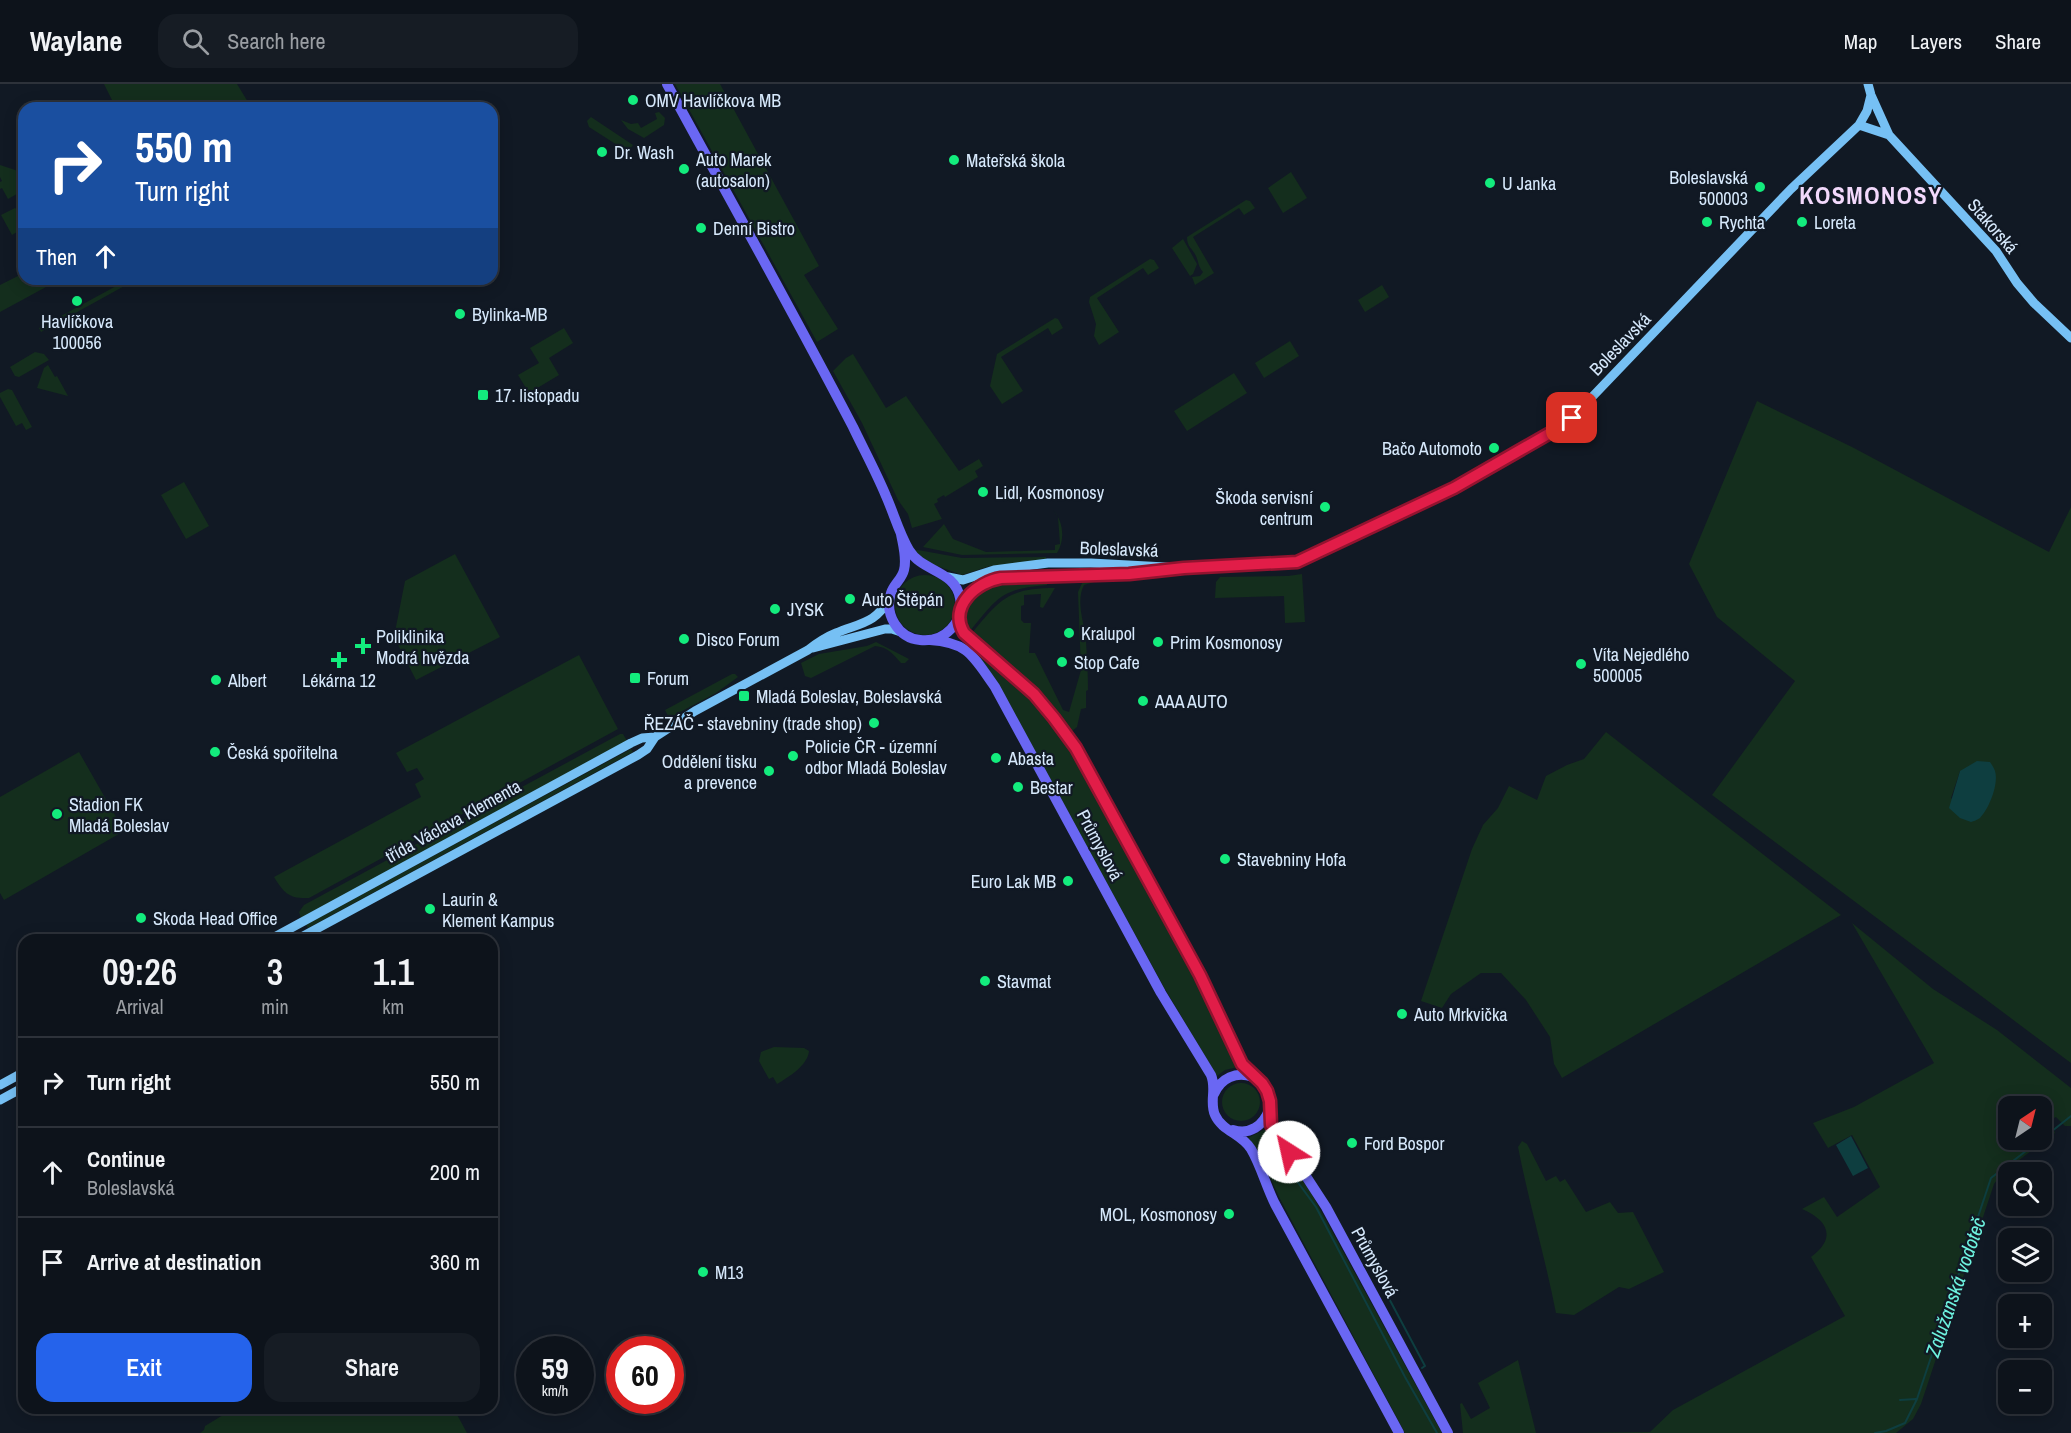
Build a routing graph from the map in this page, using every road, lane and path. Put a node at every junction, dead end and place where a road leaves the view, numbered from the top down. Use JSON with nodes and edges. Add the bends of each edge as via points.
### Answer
{"nodes":[{"id":1,"x":667,"y":84,"type":"edge"},
{"id":2,"x":1868,"y":84,"type":"edge"},
{"id":3,"x":1870,"y":95,"type":"junction"},
{"id":4,"x":1859,"y":124,"type":"junction"},
{"id":5,"x":1889,"y":135,"type":"junction"},
{"id":6,"x":2071,"y":338,"type":"edge"},
{"id":7,"x":901,"y":534,"type":"junction"},
{"id":8,"x":1184,"y":568,"type":"junction"},
{"id":9,"x":935,"y":571,"type":"junction"},
{"id":10,"x":946,"y":576,"type":"junction"},
{"id":11,"x":898,"y":581,"type":"junction"},
{"id":12,"x":890,"y":596,"type":"junction"},
{"id":13,"x":960,"y":611,"type":"junction"},
{"id":14,"x":902,"y":632,"type":"junction"},
{"id":15,"x":930,"y":640,"type":"junction"},
{"id":16,"x":808,"y":650,"type":"junction"},
{"id":17,"x":655,"y":736,"type":"junction"},
{"id":18,"x":280,"y":934,"type":"edge"},
{"id":19,"x":307,"y":934,"type":"edge"},
{"id":20,"x":18,"y":1075,"type":"edge"},
{"id":21,"x":1258,"y":1080,"type":"junction"},
{"id":22,"x":0,"y":1085,"type":"edge"},
{"id":23,"x":18,"y":1090,"type":"edge"},
{"id":24,"x":1214,"y":1094,"type":"junction"},
{"id":25,"x":0,"y":1100,"type":"edge"},
{"id":26,"x":1269,"y":1110,"type":"junction"},
{"id":27,"x":1229,"y":1129,"type":"junction"},
{"id":28,"x":1399,"y":1433,"type":"edge"},
{"id":29,"x":1448,"y":1433,"type":"edge"}],
"edges":[{"from":1,"to":7,"type":"main road","via":[[868,456]]},
{"from":2,"to":3,"type":"street"},
{"from":3,"to":4,"type":"street","name":"Boleslavská"},
{"from":3,"to":5,"type":"street"},
{"from":4,"to":5,"type":"street"},
{"from":4,"to":8,"type":"street","name":"Boleslavská","via":[[1791,189],[1564,425],[1454,488],[1302,561]]},
{"from":5,"to":6,"type":"street","name":"Stakorská","via":[[1996,251],[2034,303]]},
{"from":7,"to":9,"type":"main road","via":[[913,556]]},
{"from":7,"to":11,"type":"main road","via":[[905,566]]},
{"from":8,"to":10,"type":"street","name":"Boleslavská","via":[[1048,563],[994,570],[963,580]]},
{"from":8,"to":13,"type":"street","via":[[995,579],[974,590]]},
{"from":9,"to":10,"type":"main road"},
{"from":9,"to":11,"type":"main road","via":[[916,570]]},
{"from":10,"to":13,"type":"main road","via":[[958,591]]},
{"from":11,"to":12,"type":"main road"},
{"from":12,"to":14,"type":"main road","via":[[891,616]]},
{"from":12,"to":16,"type":"street","name":"třída Václava Klementa","via":[[868,622],[822,639]]},
{"from":13,"to":15,"type":"main road","via":[[949,632]]},
{"from":13,"to":21,"type":"main road","name":"Průmyslová","via":[[964,633],[1034,694],[1076,748],[1200,975],[1242,1064]]},
{"from":14,"to":15,"type":"main road","via":[[917,640]]},
{"from":14,"to":16,"type":"street","name":"třída Václava Klementa","via":[[885,629]]},
{"from":15,"to":24,"type":"main road","name":"Průmyslová","via":[[962,647],[995,687],[1161,993],[1211,1075]]},
{"from":16,"to":17,"type":"street","name":"třída Václava Klementa"},
{"from":17,"to":18,"type":"street","name":"třída Václava Klementa","via":[[631,743]]},
{"from":17,"to":19,"type":"street","name":"třída Václava Klementa","via":[[638,755]]},
{"from":20,"to":22,"type":"street"},
{"from":21,"to":24,"type":"main road","via":[[1244,1074],[1232,1076]]},
{"from":21,"to":26,"type":"main road","name":"Průmyslová","via":[[1267,1091]]},
{"from":23,"to":25,"type":"street"},
{"from":24,"to":27,"type":"main road","name":"Průmyslová","via":[[1216,1116]]},
{"from":26,"to":27,"type":"main road","via":[[1255,1128],[1245,1132]]},
{"from":26,"to":29,"type":"main road","name":"Průmyslová","via":[[1272,1129],[1326,1207]]},
{"from":27,"to":28,"type":"main road","name":"Průmyslová","via":[[1251,1149],[1274,1201]]}]}
